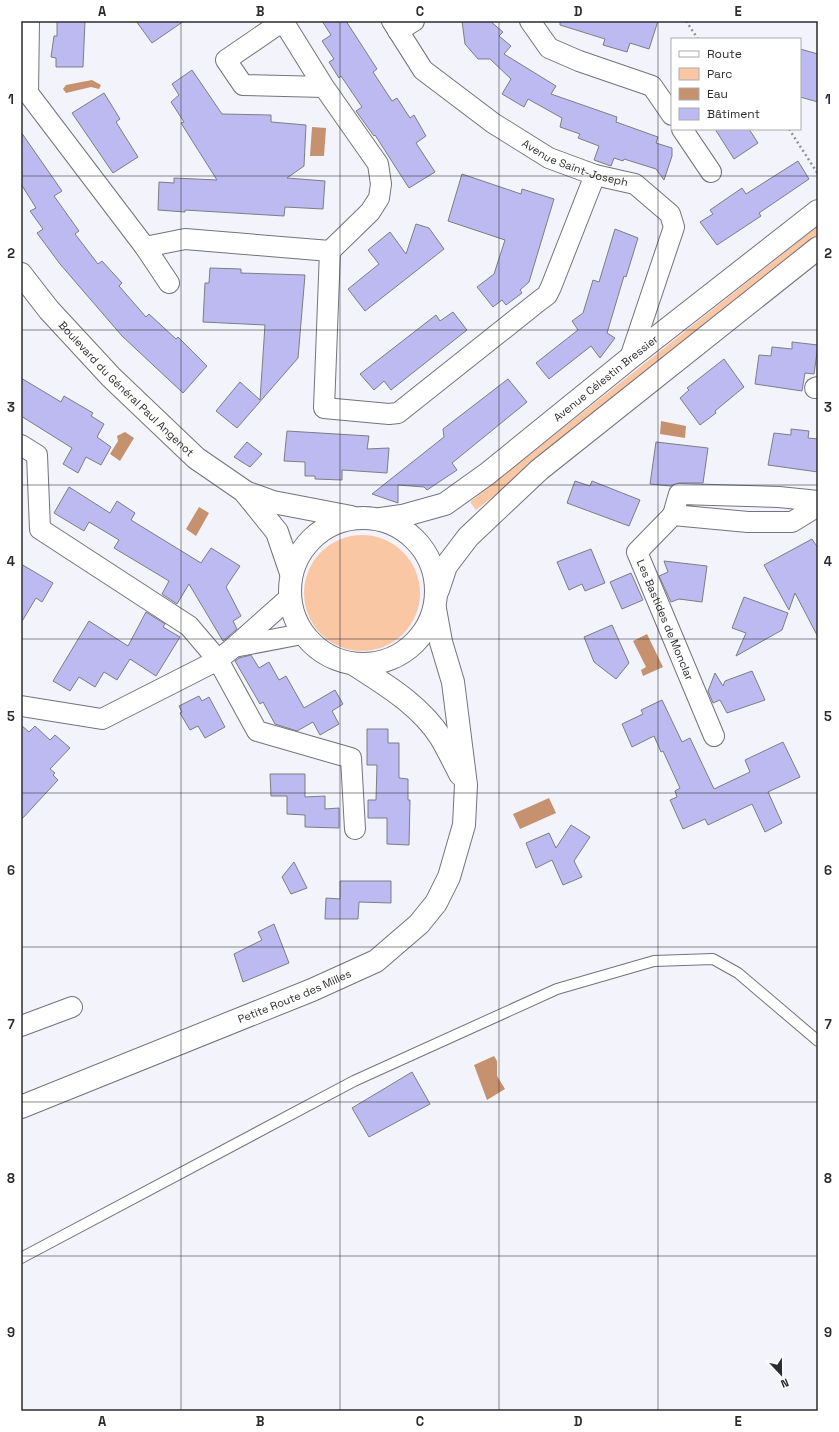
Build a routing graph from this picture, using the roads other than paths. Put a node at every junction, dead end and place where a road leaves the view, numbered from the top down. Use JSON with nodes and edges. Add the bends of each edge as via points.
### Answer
{"nodes":[{"id":1,"x":29,"y":21,"type":"edge"},
{"id":2,"x":530,"y":21,"type":"edge"},
{"id":3,"x":401,"y":24,"type":"edge"},
{"id":4,"x":324,"y":87,"type":"junction"},
{"id":5,"x":671,"y":114,"type":"edge"},
{"id":6,"x":683,"y":130,"type":"edge"},
{"id":7,"x":711,"y":172,"type":"dead end"},
{"id":8,"x":595,"y":176,"type":"junction"},
{"id":9,"x":818,"y":211,"type":"edge"},
{"id":10,"x":145,"y":247,"type":"junction"},
{"id":11,"x":818,"y":248,"type":"edge"},
{"id":12,"x":330,"y":251,"type":"junction"},
{"id":13,"x":21,"y":274,"type":"edge"},
{"id":14,"x":169,"y":283,"type":"dead end"},
{"id":15,"x":630,"y":358,"type":"junction"},
{"id":16,"x":21,"y":445,"type":"edge"},
{"id":17,"x":244,"y":491,"type":"junction"},
{"id":18,"x":818,"y":501,"type":"edge"},
{"id":19,"x":818,"y":506,"type":"edge"},
{"id":20,"x":673,"y":515,"type":"junction"},
{"id":21,"x":354,"y":518,"type":"junction"},
{"id":22,"x":381,"y":519,"type":"junction"},
{"id":23,"x":291,"y":574,"type":"junction"},
{"id":24,"x":288,"y":599,"type":"junction"},
{"id":25,"x":436,"y":600,"type":"junction"},
{"id":26,"x":302,"y":634,"type":"junction"},
{"id":27,"x":234,"y":647,"type":"junction"},
{"id":28,"x":218,"y":660,"type":"junction"},
{"id":29,"x":355,"y":665,"type":"junction"},
{"id":30,"x":21,"y":706,"type":"edge"},
{"id":31,"x":714,"y":736,"type":"dead end"},
{"id":32,"x":466,"y":786,"type":"junction"},
{"id":33,"x":355,"y":829,"type":"dead end"},
{"id":34,"x":72,"y":1007,"type":"dead end"},
{"id":35,"x":21,"y":1026,"type":"edge"},
{"id":36,"x":818,"y":1041,"type":"edge"},
{"id":37,"x":21,"y":1107,"type":"edge"},
{"id":38,"x":21,"y":1258,"type":"edge"}],
"edges":[{"from":1,"to":10,"type":"street","via":[[28,93]]},
{"from":2,"to":5,"type":"street","via":[[549,48],[652,86]]},
{"from":3,"to":8,"type":"street","name":"Avenue Saint-Joseph","via":[[424,70],[493,123],[549,158]]},
{"from":4,"to":4,"type":"street","via":[[283,21],[226,60],[243,85]]},
{"from":4,"to":12,"type":"street","via":[[378,164],[381,184],[379,198],[370,212]]},
{"from":6,"to":7,"type":"street"},
{"from":8,"to":12,"type":"street","via":[[547,295],[398,413],[324,408]]},
{"from":8,"to":15,"type":"street","name":"Avenue Saint-Joseph","via":[[635,184],[670,214],[674,228]]},
{"from":9,"to":15,"type":"main road","name":"Avenue Célestin Bressier"},
{"from":10,"to":12,"type":"street","via":[[185,239]]},
{"from":10,"to":14,"type":"street"},
{"from":11,"to":25,"type":"main road","via":[[539,470],[468,537],[446,566]]},
{"from":13,"to":17,"type":"main road","name":"Boulevard du Général Paul Angenot","via":[[49,310],[111,377],[196,458]]},
{"from":15,"to":22,"type":"main road","name":"Avenue Célestin Bressier","via":[[487,474],[445,504]]},
{"from":16,"to":28,"type":"street","via":[[37,455],[40,529],[189,626]]},
{"from":17,"to":21,"type":"main road","name":"Boulevard du Général Paul Angenot","via":[[273,502]]},
{"from":17,"to":23,"type":"main road","name":"Boulevard du Général Paul Angenot","via":[[277,532]]},
{"from":18,"to":20,"type":"street","name":"Les Bastides de Monclar","via":[[779,497],[679,494]]},
{"from":19,"to":20,"type":"street","via":[[792,522],[748,522]]},
{"from":20,"to":31,"type":"street","name":"Les Bastides de Monclar","via":[[637,552]]},
{"from":21,"to":22,"type":"main road"},
{"from":21,"to":23,"type":"main road","via":[[330,525],[303,548]]},
{"from":22,"to":25,"type":"main road","name":"Petite Route des Milles","via":[[407,531],[429,558]]},
{"from":23,"to":24,"type":"main road"},
{"from":24,"to":26,"type":"main road"},
{"from":24,"to":27,"type":"street"},
{"from":25,"to":29,"type":"main road","via":[[421,638],[390,661]]},
{"from":25,"to":32,"type":"main road","name":"Petite Route des Milles","via":[[441,642],[453,682]]},
{"from":26,"to":27,"type":"street"},
{"from":26,"to":29,"type":"main road","via":[[328,657]]},
{"from":27,"to":28,"type":"street"},
{"from":28,"to":30,"type":"street","via":[[102,719]]},
{"from":28,"to":33,"type":"street","via":[[257,731],[351,758]]},
{"from":29,"to":32,"type":"main road","via":[[416,709],[440,737]]},
{"from":32,"to":37,"type":"main road","name":"Petite Route des Milles","via":[[464,825],[449,877],[436,903],[419,924],[376,961],[312,990]]},
{"from":34,"to":35,"type":"street"},
{"from":36,"to":38,"type":"lane","via":[[738,973],[713,959],[654,962],[557,989],[354,1081]]}]}
